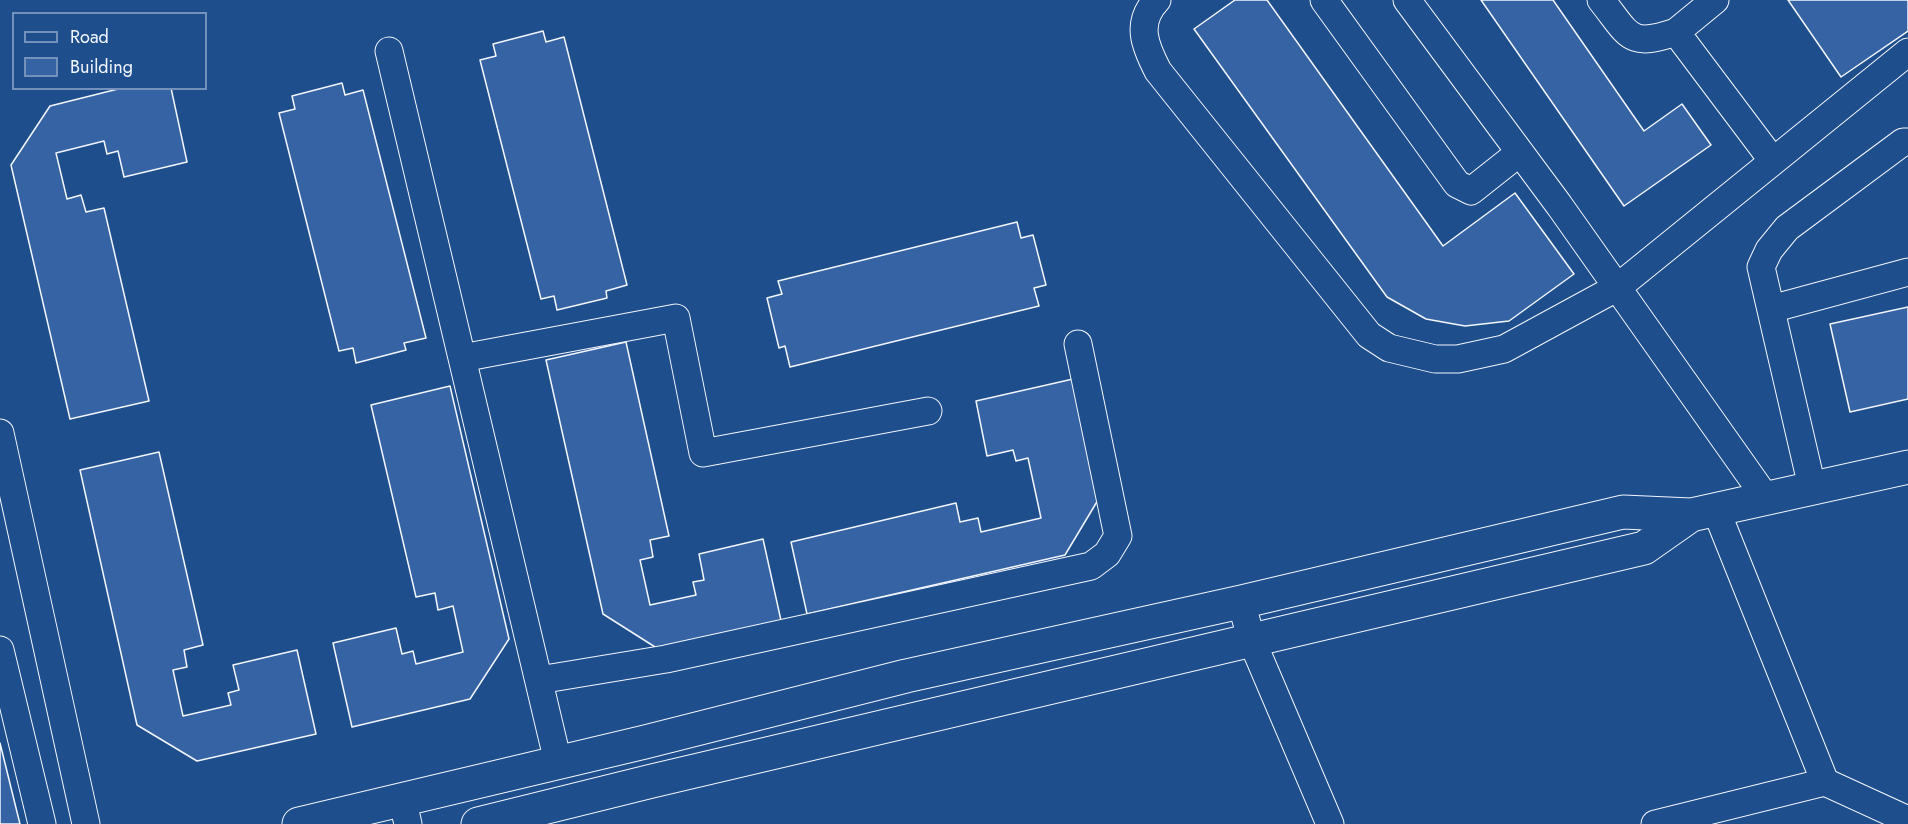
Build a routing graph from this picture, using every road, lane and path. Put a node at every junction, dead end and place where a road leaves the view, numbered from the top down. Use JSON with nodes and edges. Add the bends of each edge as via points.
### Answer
{"nodes":[{"id":1,"x":1157,"y":0,"type":"edge"},
{"id":2,"x":1324,"y":0,"type":"edge"},
{"id":3,"x":1407,"y":0,"type":"edge"},
{"id":4,"x":1601,"y":0,"type":"edge"},
{"id":5,"x":1715,"y":0,"type":"edge"},
{"id":6,"x":1676,"y":32,"type":"junction"},
{"id":7,"x":389,"y":51,"type":"dead end"},
{"id":8,"x":1908,"y":52,"type":"edge"},
{"id":9,"x":1908,"y":142,"type":"edge"},
{"id":10,"x":1519,"y":153,"type":"junction"},
{"id":11,"x":1773,"y":161,"type":"junction"},
{"id":12,"x":1908,"y":272,"type":"edge"},
{"id":13,"x":1618,"y":287,"type":"junction"},
{"id":14,"x":1771,"y":309,"type":"junction"},
{"id":15,"x":1078,"y":344,"type":"dead end"},
{"id":16,"x":462,"y":358,"type":"junction"},
{"id":17,"x":928,"y":411,"type":"dead end"},
{"id":18,"x":0,"y":433,"type":"edge"},
{"id":19,"x":1908,"y":467,"type":"edge"},
{"id":20,"x":1812,"y":487,"type":"junction"},
{"id":21,"x":1766,"y":498,"type":"junction"},
{"id":22,"x":1703,"y":512,"type":"junction"},
{"id":23,"x":1240,"y":602,"type":"junction"},
{"id":24,"x":1252,"y":640,"type":"junction"},
{"id":25,"x":0,"y":650,"type":"edge"},
{"id":26,"x":539,"y":680,"type":"junction"},
{"id":27,"x":645,"y":742,"type":"junction"},
{"id":28,"x":558,"y":762,"type":"junction"},
{"id":29,"x":652,"y":781,"type":"junction"},
{"id":30,"x":1826,"y":782,"type":"junction"},
{"id":31,"x":405,"y":811,"type":"edge"},
{"id":32,"x":1908,"y":820,"type":"edge"},
{"id":33,"x":42,"y":824,"type":"edge"},
{"id":34,"x":86,"y":824,"type":"edge"},
{"id":35,"x":299,"y":824,"type":"edge"},
{"id":36,"x":478,"y":824,"type":"edge"},
{"id":37,"x":1330,"y":824,"type":"edge"},
{"id":38,"x":1655,"y":824,"type":"edge"}],
"edges":[{"from":1,"to":13,"type":"street","via":[[1148,9],[1143,25],[1145,47],[1158,71],[1369,335],[1411,355],[1435,359],[1480,355],[1504,349]]},
{"from":2,"to":10,"type":"street","via":[[1457,184],[1471,191]]},
{"from":3,"to":10,"type":"street"},
{"from":4,"to":6,"type":"street","via":[[1630,36],[1648,41]]},
{"from":5,"to":6,"type":"street"},
{"from":6,"to":11,"type":"street"},
{"from":7,"to":16,"type":"street"},
{"from":8,"to":11,"type":"street"},
{"from":9,"to":14,"type":"street","via":[[1787,228],[1761,267]]},
{"from":10,"to":13,"type":"street"},
{"from":11,"to":13,"type":"street"},
{"from":12,"to":14,"type":"street"},
{"from":13,"to":21,"type":"street"},
{"from":14,"to":20,"type":"street"},
{"from":15,"to":26,"type":"street","via":[[1118,536],[1107,554],[1091,566],[666,659]]},
{"from":16,"to":17,"type":"street","via":[[676,318],[703,453]]},
{"from":16,"to":26,"type":"street"},
{"from":18,"to":34,"type":"street"},
{"from":19,"to":20,"type":"main road"},
{"from":20,"to":21,"type":"main road"},
{"from":21,"to":22,"type":"main road"},
{"from":22,"to":23,"type":"main road","via":[[1623,512]]},
{"from":22,"to":24,"type":"main road","via":[[1644,548]]},
{"from":22,"to":30,"type":"street"},
{"from":23,"to":24,"type":"street"},
{"from":23,"to":27,"type":"main road","via":[[929,671]]},
{"from":24,"to":29,"type":"main road"},
{"from":24,"to":37,"type":"street"},
{"from":25,"to":33,"type":"street"},
{"from":26,"to":28,"type":"street"},
{"from":27,"to":28,"type":"main road"},
{"from":27,"to":29,"type":"main road"},
{"from":28,"to":31,"type":"main road"},
{"from":29,"to":36,"type":"main road"},
{"from":30,"to":32,"type":"street"},
{"from":30,"to":38,"type":"street"},
{"from":31,"to":35,"type":"main road"}]}
